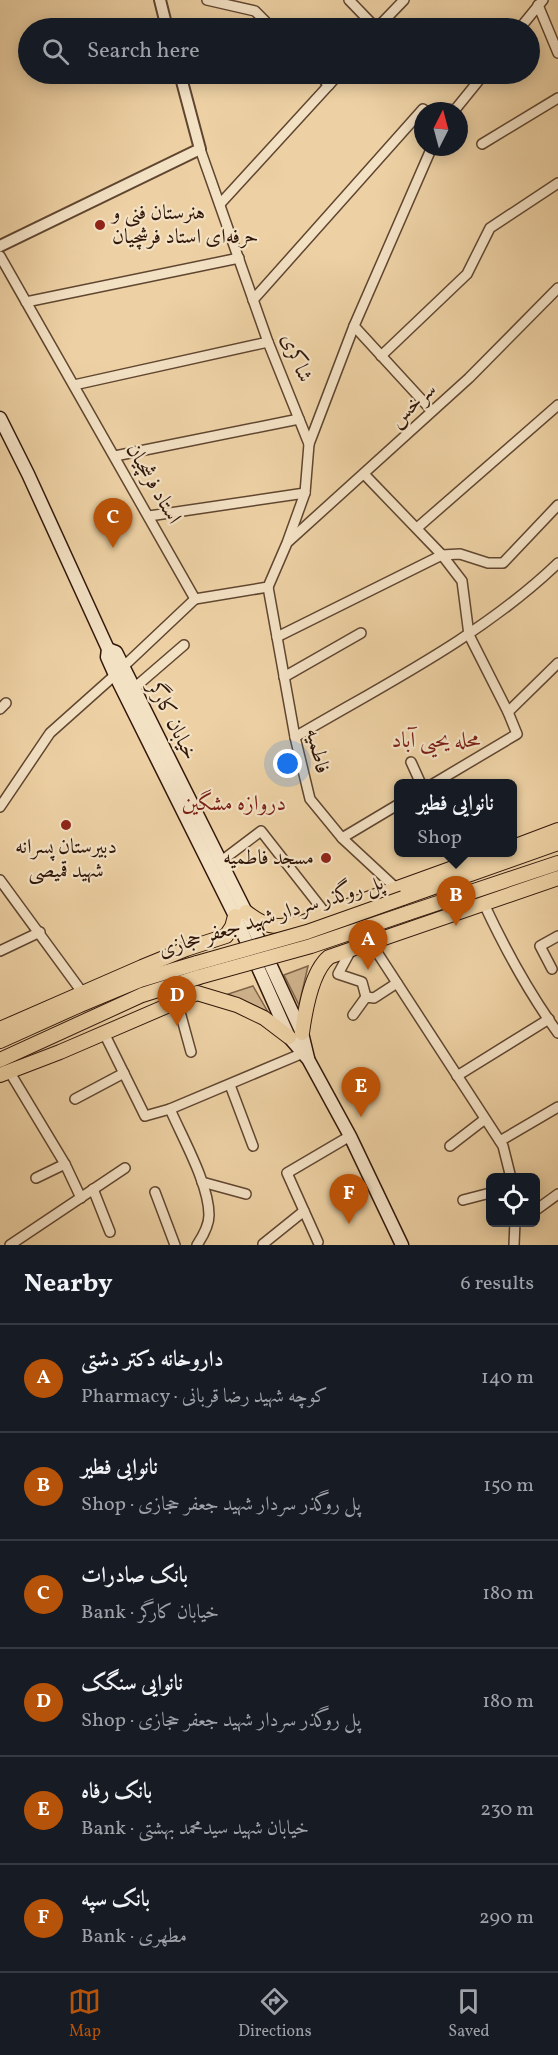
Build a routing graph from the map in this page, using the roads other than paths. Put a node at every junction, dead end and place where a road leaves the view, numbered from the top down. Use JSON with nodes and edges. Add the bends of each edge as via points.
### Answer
{"nodes":[{"id":1,"x":160,"y":0,"type":"edge"},
{"id":2,"x":207,"y":0,"type":"edge"},
{"id":3,"x":349,"y":0,"type":"edge"},
{"id":4,"x":404,"y":0,"type":"edge"},
{"id":5,"x":541,"y":3,"type":"edge"},
{"id":6,"x":164,"y":18,"type":"edge"},
{"id":7,"x":262,"y":18,"type":"edge"},
{"id":8,"x":366,"y":18,"type":"edge"},
{"id":9,"x":386,"y":18,"type":"edge"},
{"id":10,"x":528,"y":18,"type":"edge"},
{"id":11,"x":558,"y":53,"type":"edge"},
{"id":12,"x":183,"y":84,"type":"edge"},
{"id":13,"x":476,"y":84,"type":"edge"},
{"id":14,"x":329,"y":85,"type":"edge"},
{"id":15,"x":558,"y":98,"type":"edge"},
{"id":16,"x":461,"y":102,"type":"edge"},
{"id":17,"x":414,"y":119,"type":"edge"},
{"id":18,"x":482,"y":144,"type":"dead end"},
{"id":19,"x":200,"y":148,"type":"junction"},
{"id":20,"x":428,"y":156,"type":"edge"},
{"id":21,"x":558,"y":183,"type":"edge"},
{"id":22,"x":220,"y":204,"type":"junction"},
{"id":23,"x":0,"y":246,"type":"edge"},
{"id":24,"x":0,"y":256,"type":"edge"},
{"id":25,"x":240,"y":258,"type":"junction"},
{"id":26,"x":558,"y":288,"type":"edge"},
{"id":27,"x":253,"y":300,"type":"junction"},
{"id":28,"x":26,"y":302,"type":"junction"},
{"id":29,"x":354,"y":326,"type":"junction"},
{"id":30,"x":268,"y":342,"type":"junction"},
{"id":31,"x":381,"y":356,"type":"junction"},
{"id":32,"x":74,"y":385,"type":"junction"},
{"id":33,"x":558,"y":405,"type":"edge"},
{"id":34,"x":432,"y":411,"type":"junction"},
{"id":35,"x":0,"y":418,"type":"edge"},
{"id":36,"x":299,"y":419,"type":"junction"},
{"id":37,"x":309,"y":444,"type":"junction"},
{"id":38,"x":115,"y":456,"type":"junction"},
{"id":39,"x":364,"y":474,"type":"junction"},
{"id":40,"x":305,"y":493,"type":"junction"},
{"id":41,"x":558,"y":505,"type":"edge"},
{"id":42,"x":149,"y":516,"type":"junction"},
{"id":43,"x":417,"y":528,"type":"junction"},
{"id":44,"x":287,"y":543,"type":"junction"},
{"id":45,"x":442,"y":555,"type":"junction"},
{"id":46,"x":558,"y":563,"type":"edge"},
{"id":47,"x":268,"y":587,"type":"junction"},
{"id":48,"x":195,"y":599,"type":"junction"},
{"id":49,"x":362,"y":633,"type":"dead end"},
{"id":50,"x":469,"y":635,"type":"junction"},
{"id":51,"x":277,"y":637,"type":"junction"},
{"id":52,"x":184,"y":645,"type":"dead end"},
{"id":53,"x":558,"y":663,"type":"edge"},
{"id":54,"x":119,"y":671,"type":"junction"},
{"id":55,"x":284,"y":677,"type":"junction"},
{"id":56,"x":133,"y":689,"type":"junction"},
{"id":57,"x":508,"y":712,"type":"junction"},
{"id":58,"x":295,"y":737,"type":"junction"},
{"id":59,"x":411,"y":762,"type":"dead end"},
{"id":60,"x":419,"y":779,"type":"edge"},
{"id":61,"x":441,"y":779,"type":"edge"},
{"id":62,"x":0,"y":807,"type":"edge"},
{"id":63,"x":394,"y":807,"type":"edge"},
{"id":64,"x":558,"y":830,"type":"edge"},
{"id":65,"x":342,"y":838,"type":"junction"},
{"id":66,"x":558,"y":843,"type":"edge"},
{"id":67,"x":517,"y":845,"type":"edge"},
{"id":68,"x":517,"y":856,"type":"edge"},
{"id":69,"x":485,"y":857,"type":"edge"},
{"id":70,"x":515,"y":857,"type":"edge"},
{"id":71,"x":220,"y":862,"type":"junction"},
{"id":72,"x":558,"y":863,"type":"edge"},
{"id":73,"x":558,"y":878,"type":"edge"},
{"id":74,"x":0,"y":880,"type":"edge"},
{"id":75,"x":400,"y":894,"type":"junction"},
{"id":76,"x":484,"y":904,"type":"junction"},
{"id":77,"x":240,"y":914,"type":"junction"},
{"id":78,"x":326,"y":914,"type":"junction"},
{"id":79,"x":412,"y":929,"type":"junction"},
{"id":80,"x":40,"y":932,"type":"junction"},
{"id":81,"x":558,"y":936,"type":"edge"},
{"id":82,"x":371,"y":943,"type":"junction"},
{"id":83,"x":186,"y":949,"type":"junction"},
{"id":84,"x":351,"y":950,"type":"junction"},
{"id":85,"x":0,"y":951,"type":"edge"},
{"id":86,"x":552,"y":969,"type":"dead end"},
{"id":87,"x":198,"y":970,"type":"junction"},
{"id":88,"x":397,"y":983,"type":"junction"},
{"id":89,"x":82,"y":992,"type":"junction"},
{"id":90,"x":197,"y":993,"type":"junction"},
{"id":91,"x":366,"y":997,"type":"junction"},
{"id":92,"x":177,"y":1001,"type":"junction"},
{"id":93,"x":353,"y":1015,"type":"dead end"},
{"id":94,"x":549,"y":1019,"type":"junction"},
{"id":95,"x":0,"y":1029,"type":"edge"},
{"id":96,"x":557,"y":1031,"type":"edge"},
{"id":97,"x":104,"y":1033,"type":"junction"},
{"id":98,"x":296,"y":1035,"type":"junction"},
{"id":99,"x":0,"y":1041,"type":"edge"},
{"id":100,"x":191,"y":1052,"type":"dead end"},
{"id":101,"x":305,"y":1056,"type":"junction"},
{"id":102,"x":3,"y":1069,"type":"edge"},
{"id":103,"x":124,"y":1073,"type":"junction"},
{"id":104,"x":457,"y":1076,"type":"junction"},
{"id":105,"x":230,"y":1085,"type":"junction"},
{"id":106,"x":75,"y":1099,"type":"dead end"},
{"id":107,"x":558,"y":1107,"type":"edge"},
{"id":108,"x":170,"y":1109,"type":"junction"},
{"id":109,"x":485,"y":1119,"type":"junction"},
{"id":110,"x":350,"y":1136,"type":"junction"},
{"id":111,"x":500,"y":1141,"type":"junction"},
{"id":112,"x":253,"y":1146,"type":"dead end"},
{"id":113,"x":450,"y":1146,"type":"dead end"},
{"id":114,"x":65,"y":1164,"type":"junction"},
{"id":115,"x":125,"y":1168,"type":"dead end"},
{"id":116,"x":510,"y":1173,"type":"edge"},
{"id":117,"x":36,"y":1178,"type":"dead end"},
{"id":118,"x":202,"y":1182,"type":"junction"},
{"id":119,"x":93,"y":1189,"type":"junction"},
{"id":120,"x":155,"y":1192,"type":"dead end"},
{"id":121,"x":246,"y":1194,"type":"dead end"},
{"id":122,"x":486,"y":1194,"type":"edge"},
{"id":123,"x":558,"y":1194,"type":"edge"},
{"id":124,"x":81,"y":1198,"type":"junction"},
{"id":125,"x":463,"y":1200,"type":"dead end"},
{"id":126,"x":540,"y":1207,"type":"edge"},
{"id":127,"x":304,"y":1211,"type":"junction"},
{"id":128,"x":516,"y":1227,"type":"edge"},
{"id":129,"x":110,"y":1232,"type":"dead end"},
{"id":130,"x":318,"y":1242,"type":"dead end"},
{"id":131,"x":263,"y":1244,"type":"edge"},
{"id":132,"x":10,"y":1245,"type":"edge"},
{"id":133,"x":175,"y":1245,"type":"edge"},
{"id":134,"x":197,"y":1245,"type":"edge"},
{"id":135,"x":401,"y":1245,"type":"edge"},
{"id":136,"x":514,"y":1245,"type":"edge"}],
"edges":[{"from":1,"to":6,"type":"street"},
{"from":2,"to":7,"type":"street","via":[[255,11]]},
{"from":3,"to":8,"type":"street"},
{"from":4,"to":9,"type":"street"},
{"from":5,"to":10,"type":"street"},
{"from":5,"to":11,"type":"street"},
{"from":12,"to":19,"type":"street","name":"شاکری"},
{"from":13,"to":16,"type":"street"},
{"from":14,"to":22,"type":"street"},
{"from":15,"to":18,"type":"street"},
{"from":17,"to":27,"type":"street"},
{"from":19,"to":22,"type":"street","name":"شاکری"},
{"from":19,"to":23,"type":"street"},
{"from":20,"to":29,"type":"street"},
{"from":21,"to":31,"type":"street","via":[[490,228],[467,274]]},
{"from":22,"to":25,"type":"street","name":"شاکری"},
{"from":24,"to":28,"type":"street","name":"استاد فرشچیان"},
{"from":25,"to":27,"type":"street","name":"شاکری"},
{"from":25,"to":28,"type":"street"},
{"from":26,"to":34,"type":"street","name":"سرخس"},
{"from":27,"to":30,"type":"street","name":"شاکری"},
{"from":28,"to":32,"type":"street","name":"استاد فرشچیان"},
{"from":29,"to":31,"type":"street"},
{"from":29,"to":37,"type":"street"},
{"from":30,"to":32,"type":"street"},
{"from":30,"to":36,"type":"street","name":"شاکری"},
{"from":31,"to":34,"type":"street"},
{"from":32,"to":38,"type":"street","name":"استاد فرشچیان"},
{"from":33,"to":43,"type":"street"},
{"from":34,"to":39,"type":"street","name":"سرخس"},
{"from":35,"to":54,"type":"main road","name":"خیابان کارگر","via":[[108,649],[107,657]]},
{"from":36,"to":37,"type":"street","name":"شاکری"},
{"from":36,"to":38,"type":"street"},
{"from":37,"to":40,"type":"street","name":"شاکری"},
{"from":38,"to":42,"type":"street","name":"استاد فرشچیان"},
{"from":39,"to":43,"type":"street"},
{"from":39,"to":44,"type":"street","name":"سرخس"},
{"from":40,"to":42,"type":"street"},
{"from":40,"to":44,"type":"street","name":"شاکری"},
{"from":41,"to":45,"type":"street","via":[[503,563],[488,564],[459,554]]},
{"from":42,"to":48,"type":"street","name":"استاد فرشچیان"},
{"from":43,"to":45,"type":"street"},
{"from":44,"to":47,"type":"street","name":"شاکری"},
{"from":45,"to":50,"type":"street","via":[[462,581]]},
{"from":45,"to":51,"type":"street"},
{"from":46,"to":50,"type":"street","via":[[536,585]]},
{"from":47,"to":48,"type":"street"},
{"from":47,"to":51,"type":"street","name":"فاطمیه"},
{"from":48,"to":54,"type":"street"},
{"from":49,"to":55,"type":"street"},
{"from":50,"to":57,"type":"street"},
{"from":50,"to":58,"type":"street"},
{"from":51,"to":55,"type":"street","name":"فاطمیه"},
{"from":52,"to":56,"type":"street"},
{"from":53,"to":57,"type":"street"},
{"from":54,"to":56,"type":"main road","name":"خیابان کارگر"},
{"from":54,"to":62,"type":"street","via":[[50,733]]},
{"from":54,"to":77,"type":"main road","name":"خیابان کارگر"},
{"from":55,"to":58,"type":"street","name":"فاطمیه"},
{"from":56,"to":71,"type":"main road","name":"خیابان کارگر"},
{"from":57,"to":61,"type":"street","via":[[517,734]]},
{"from":58,"to":65,"type":"street","name":"فاطمیه","via":[[310,799]]},
{"from":59,"to":60,"type":"street"},
{"from":63,"to":65,"type":"street"},
{"from":64,"to":67,"type":"main road"},
{"from":65,"to":75,"type":"street","name":"فاطمیه"},
{"from":66,"to":68,"type":"main road","name":"پل روگذر سردار شهید جعفر حجازی"},
{"from":69,"to":75,"type":"main road"},
{"from":70,"to":75,"type":"main road","name":"پل روگذر سردار شهید جعفر حجازی"},
{"from":71,"to":77,"type":"main road","name":"خیابان کارگر"},
{"from":71,"to":78,"type":"street","via":[[261,831]]},
{"from":72,"to":87,"type":"main road","name":"پل روگذر سردار شهید جعفر حجازی","bridge":true,"via":[[311,946]]},
{"from":73,"to":76,"type":"main road"},
{"from":74,"to":80,"type":"street"},
{"from":75,"to":78,"type":"main road"},
{"from":75,"to":79,"type":"main road","via":[[397,902]]},
{"from":75,"to":87,"type":"main road","name":"پل روگذر سردار شهید جعفر حجازی","bridge":true},
{"from":76,"to":79,"type":"main road"},
{"from":76,"to":94,"type":"street"},
{"from":77,"to":78,"type":"main road","via":[[275,928]]},
{"from":77,"to":83,"type":"main road","via":[[226,936]]},
{"from":77,"to":98,"type":"main road"},
{"from":79,"to":82,"type":"main road"},
{"from":80,"to":85,"type":"street"},
{"from":80,"to":89,"type":"street"},
{"from":81,"to":86,"type":"street","via":[[540,946]]},
{"from":82,"to":84,"type":"main road"},
{"from":82,"to":88,"type":"street"},
{"from":83,"to":89,"type":"main road"},
{"from":83,"to":90,"type":"main road","via":[[201,954],[209,967],[208,982]]},
{"from":84,"to":91,"type":"street","via":[[338,974],[362,982]]},
{"from":84,"to":98,"type":"main road","via":[[323,963]]},
{"from":87,"to":99,"type":"main road","name":"پل روگذر سردار شهید جعفر حجازی","via":[[140,980]]},
{"from":87,"to":102,"type":"main road","name":"پل روگذر سردار شهید جعفر حجازی","via":[[142,995]]},
{"from":88,"to":91,"type":"street","via":[[374,998]]},
{"from":88,"to":104,"type":"street"},
{"from":89,"to":95,"type":"main road"},
{"from":90,"to":92,"type":"main road"},
{"from":90,"to":98,"type":"main road","via":[[237,1005]]},
{"from":91,"to":93,"type":"street"},
{"from":92,"to":97,"type":"main road"},
{"from":92,"to":100,"type":"street"},
{"from":94,"to":96,"type":"street"},
{"from":94,"to":104,"type":"street"},
{"from":97,"to":102,"type":"main road"},
{"from":97,"to":103,"type":"street"},
{"from":98,"to":101,"type":"main road"},
{"from":101,"to":105,"type":"street"},
{"from":101,"to":110,"type":"main road"},
{"from":102,"to":114,"type":"street"},
{"from":103,"to":106,"type":"street"},
{"from":103,"to":108,"type":"street","via":[[146,1116]]},
{"from":104,"to":109,"type":"street"},
{"from":105,"to":108,"type":"street"},
{"from":105,"to":112,"type":"street"},
{"from":107,"to":111,"type":"street"},
{"from":108,"to":118,"type":"street"},
{"from":109,"to":111,"type":"street"},
{"from":109,"to":113,"type":"street"},
{"from":110,"to":127,"type":"street","via":[[287,1173]]},
{"from":110,"to":135,"type":"main road"},
{"from":111,"to":116,"type":"street"},
{"from":114,"to":117,"type":"street"},
{"from":114,"to":124,"type":"street"},
{"from":115,"to":119,"type":"street"},
{"from":118,"to":121,"type":"street"},
{"from":118,"to":134,"type":"street","via":[[209,1216]]},
{"from":119,"to":124,"type":"street"},
{"from":119,"to":129,"type":"street"},
{"from":120,"to":133,"type":"street"},
{"from":122,"to":125,"type":"street"},
{"from":123,"to":126,"type":"street"},
{"from":124,"to":132,"type":"street"},
{"from":127,"to":130,"type":"street"},
{"from":127,"to":131,"type":"street"},
{"from":128,"to":136,"type":"street"}]}
